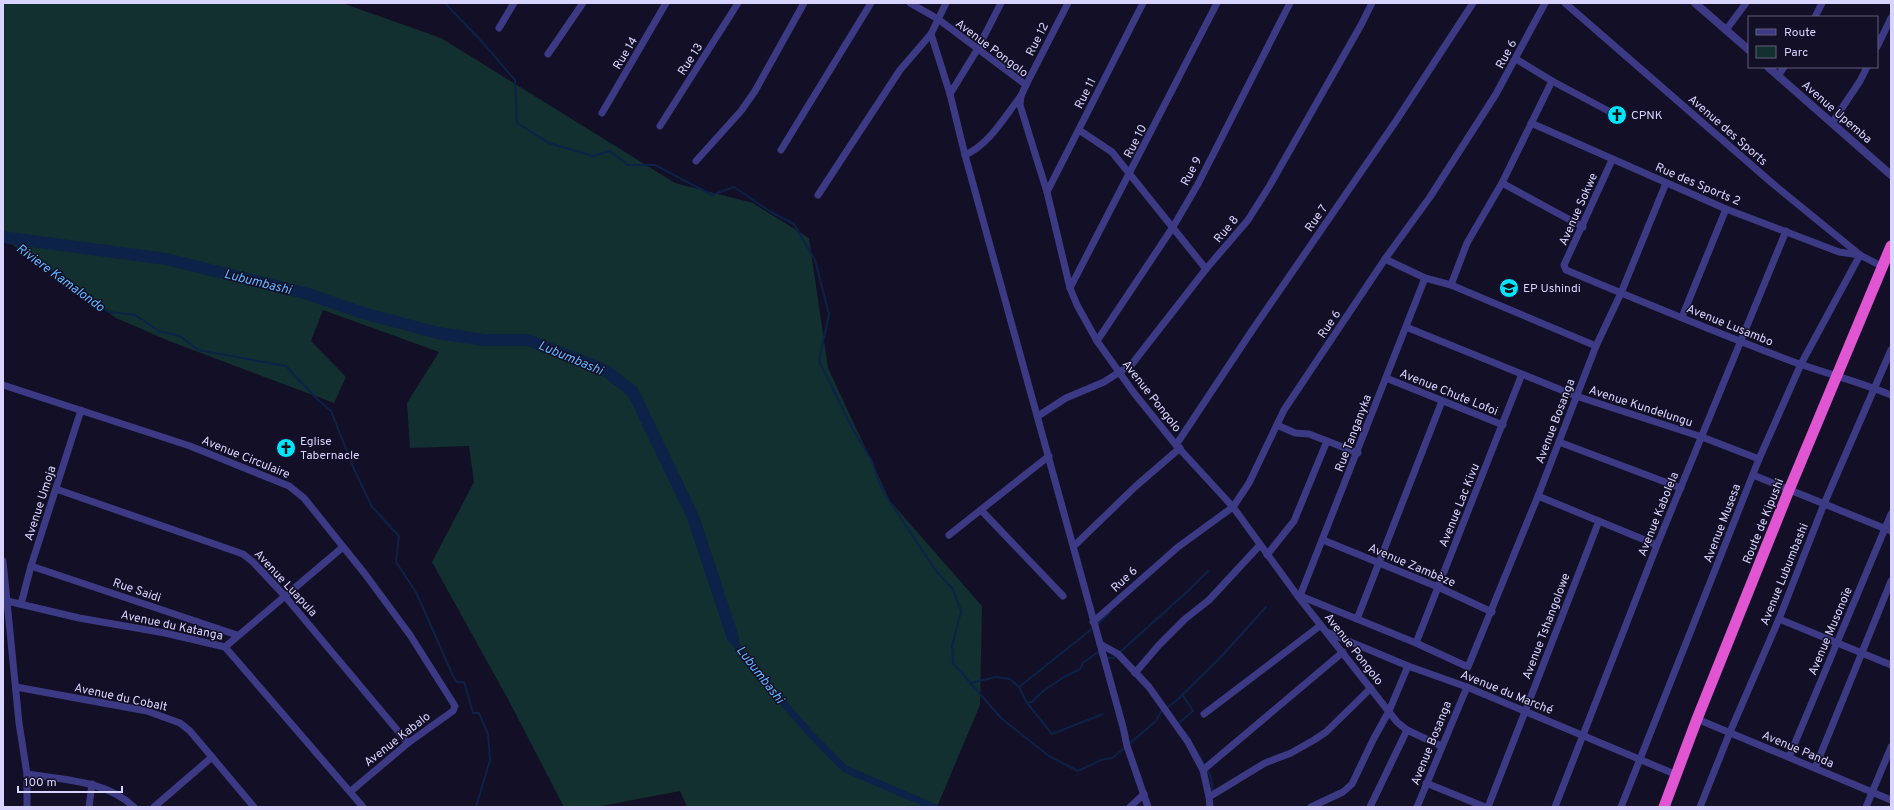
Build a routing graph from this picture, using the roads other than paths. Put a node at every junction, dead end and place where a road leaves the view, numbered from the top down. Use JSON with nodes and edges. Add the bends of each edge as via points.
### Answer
{"nodes":[{"id":1,"x":514,"y":3,"type":"edge"},
{"id":2,"x":583,"y":3,"type":"edge"},
{"id":3,"x":666,"y":3,"type":"edge"},
{"id":4,"x":738,"y":3,"type":"edge"},
{"id":5,"x":804,"y":3,"type":"edge"},
{"id":6,"x":871,"y":3,"type":"edge"},
{"id":7,"x":910,"y":3,"type":"edge"},
{"id":8,"x":946,"y":3,"type":"edge"},
{"id":9,"x":1001,"y":3,"type":"edge"},
{"id":10,"x":1068,"y":3,"type":"edge"},
{"id":11,"x":1143,"y":3,"type":"edge"},
{"id":12,"x":1217,"y":3,"type":"edge"},
{"id":13,"x":1290,"y":3,"type":"edge"},
{"id":14,"x":1372,"y":3,"type":"edge"},
{"id":15,"x":1473,"y":3,"type":"edge"},
{"id":16,"x":1545,"y":3,"type":"edge"},
{"id":17,"x":1565,"y":3,"type":"edge"},
{"id":18,"x":1695,"y":3,"type":"edge"},
{"id":19,"x":1746,"y":3,"type":"edge"},
{"id":20,"x":1822,"y":3,"type":"edge"},
{"id":21,"x":1816,"y":16,"type":"edge"},
{"id":22,"x":1891,"y":18,"type":"edge"},
{"id":23,"x":938,"y":19,"type":"junction"},
{"id":24,"x":499,"y":28,"type":"dead end"},
{"id":25,"x":1726,"y":30,"type":"junction"},
{"id":26,"x":931,"y":34,"type":"junction"},
{"id":27,"x":1878,"y":45,"type":"edge"},
{"id":28,"x":1748,"y":49,"type":"edge"},
{"id":29,"x":977,"y":50,"type":"junction"},
{"id":30,"x":548,"y":54,"type":"dead end"},
{"id":31,"x":1516,"y":59,"type":"junction"},
{"id":32,"x":1769,"y":68,"type":"edge"},
{"id":33,"x":1783,"y":68,"type":"edge"},
{"id":34,"x":1866,"y":68,"type":"edge"},
{"id":35,"x":1778,"y":76,"type":"junction"},
{"id":36,"x":1552,"y":82,"type":"junction"},
{"id":37,"x":1026,"y":85,"type":"junction"},
{"id":38,"x":950,"y":94,"type":"junction"},
{"id":39,"x":1021,"y":96,"type":"junction"},
{"id":40,"x":602,"y":114,"type":"dead end"},
{"id":41,"x":1616,"y":115,"type":"dead end"},
{"id":42,"x":1531,"y":123,"type":"junction"},
{"id":43,"x":1832,"y":123,"type":"junction"},
{"id":44,"x":660,"y":126,"type":"dead end"},
{"id":45,"x":1078,"y":130,"type":"junction"},
{"id":46,"x":781,"y":150,"type":"dead end"},
{"id":47,"x":965,"y":155,"type":"junction"},
{"id":48,"x":1612,"y":160,"type":"junction"},
{"id":49,"x":696,"y":161,"type":"dead end"},
{"id":50,"x":1130,"y":173,"type":"junction"},
{"id":51,"x":1891,"y":175,"type":"edge"},
{"id":52,"x":1502,"y":183,"type":"junction"},
{"id":53,"x":1666,"y":183,"type":"junction"},
{"id":54,"x":1047,"y":192,"type":"junction"},
{"id":55,"x":818,"y":195,"type":"dead end"},
{"id":56,"x":1726,"y":209,"type":"junction"},
{"id":57,"x":1173,"y":227,"type":"junction"},
{"id":58,"x":1583,"y":227,"type":"junction"},
{"id":59,"x":1786,"y":231,"type":"junction"},
{"id":60,"x":1891,"y":246,"type":"edge"},
{"id":61,"x":1860,"y":255,"type":"junction"},
{"id":62,"x":1385,"y":259,"type":"junction"},
{"id":63,"x":1887,"y":261,"type":"edge"},
{"id":64,"x":1564,"y":268,"type":"joint"},
{"id":65,"x":1206,"y":269,"type":"junction"},
{"id":66,"x":1425,"y":278,"type":"junction"},
{"id":67,"x":1451,"y":285,"type":"junction"},
{"id":68,"x":1070,"y":288,"type":"junction"},
{"id":69,"x":1622,"y":293,"type":"junction"},
{"id":70,"x":1682,"y":317,"type":"junction"},
{"id":71,"x":1406,"y":327,"type":"junction"},
{"id":72,"x":1097,"y":341,"type":"junction"},
{"id":73,"x":1741,"y":342,"type":"junction"},
{"id":74,"x":1596,"y":346,"type":"junction"},
{"id":75,"x":1891,"y":350,"type":"edge"},
{"id":76,"x":1801,"y":364,"type":"junction"},
{"id":77,"x":1119,"y":373,"type":"junction"},
{"id":78,"x":1522,"y":374,"type":"junction"},
{"id":79,"x":1836,"y":375,"type":"junction"},
{"id":80,"x":1386,"y":378,"type":"junction"},
{"id":81,"x":3,"y":385,"type":"edge"},
{"id":82,"x":1875,"y":388,"type":"junction"},
{"id":83,"x":1891,"y":395,"type":"edge"},
{"id":84,"x":1576,"y":396,"type":"junction"},
{"id":85,"x":1442,"y":401,"type":"junction"},
{"id":86,"x":81,"y":410,"type":"junction"},
{"id":87,"x":1038,"y":416,"type":"junction"},
{"id":88,"x":1277,"y":425,"type":"junction"},
{"id":89,"x":1503,"y":425,"type":"junction"},
{"id":90,"x":1702,"y":437,"type":"junction"},
{"id":91,"x":1327,"y":441,"type":"junction"},
{"id":92,"x":1559,"y":442,"type":"junction"},
{"id":93,"x":1178,"y":446,"type":"junction"},
{"id":94,"x":1358,"y":453,"type":"junction"},
{"id":95,"x":1049,"y":456,"type":"junction"},
{"id":96,"x":1759,"y":459,"type":"junction"},
{"id":97,"x":1753,"y":475,"type":"junction"},
{"id":98,"x":56,"y":488,"type":"junction"},
{"id":99,"x":1681,"y":488,"type":"junction"},
{"id":100,"x":1789,"y":490,"type":"junction"},
{"id":101,"x":1538,"y":496,"type":"junction"},
{"id":102,"x":1824,"y":504,"type":"junction"},
{"id":103,"x":1233,"y":507,"type":"junction"},
{"id":104,"x":981,"y":510,"type":"junction"},
{"id":105,"x":1891,"y":514,"type":"edge"},
{"id":106,"x":1599,"y":521,"type":"junction"},
{"id":107,"x":1888,"y":530,"type":"edge"},
{"id":108,"x":950,"y":534,"type":"dead end"},
{"id":109,"x":1323,"y":540,"type":"junction"},
{"id":110,"x":1260,"y":545,"type":"junction"},
{"id":111,"x":1657,"y":545,"type":"junction"},
{"id":112,"x":1074,"y":546,"type":"junction"},
{"id":113,"x":343,"y":547,"type":"junction"},
{"id":114,"x":1267,"y":555,"type":"junction"},
{"id":115,"x":3,"y":561,"type":"edge"},
{"id":116,"x":1378,"y":563,"type":"junction"},
{"id":117,"x":31,"y":566,"type":"junction"},
{"id":118,"x":1891,"y":581,"type":"edge"},
{"id":119,"x":1438,"y":587,"type":"junction"},
{"id":120,"x":284,"y":595,"type":"junction"},
{"id":121,"x":1063,"y":596,"type":"dead end"},
{"id":122,"x":1299,"y":596,"type":"junction"},
{"id":123,"x":5,"y":600,"type":"edge"},
{"id":124,"x":21,"y":604,"type":"junction"},
{"id":125,"x":1492,"y":612,"type":"junction"},
{"id":126,"x":1357,"y":619,"type":"junction"},
{"id":127,"x":1779,"y":619,"type":"junction"},
{"id":128,"x":1093,"y":622,"type":"junction"},
{"id":129,"x":1321,"y":624,"type":"junction"},
{"id":130,"x":1328,"y":633,"type":"junction"},
{"id":131,"x":237,"y":635,"type":"junction"},
{"id":132,"x":1837,"y":642,"type":"junction"},
{"id":133,"x":1416,"y":643,"type":"junction"},
{"id":134,"x":1100,"y":644,"type":"junction"},
{"id":135,"x":225,"y":646,"type":"junction"},
{"id":136,"x":1343,"y":652,"type":"junction"},
{"id":137,"x":1863,"y":653,"type":"junction"},
{"id":138,"x":1891,"y":665,"type":"edge"},
{"id":139,"x":1408,"y":666,"type":"junction"},
{"id":140,"x":1468,"y":667,"type":"joint"},
{"id":141,"x":1136,"y":673,"type":"junction"},
{"id":142,"x":16,"y":687,"type":"junction"},
{"id":143,"x":1466,"y":687,"type":"junction"},
{"id":144,"x":1371,"y":688,"type":"junction"},
{"id":145,"x":454,"y":704,"type":"joint"},
{"id":146,"x":1389,"y":711,"type":"junction"},
{"id":147,"x":1524,"y":712,"type":"junction"},
{"id":148,"x":1204,"y":714,"type":"dead end"},
{"id":149,"x":1697,"y":719,"type":"junction"},
{"id":150,"x":1407,"y":730,"type":"junction"},
{"id":151,"x":1730,"y":732,"type":"junction"},
{"id":152,"x":1582,"y":735,"type":"junction"},
{"id":153,"x":408,"y":743,"type":"junction"},
{"id":154,"x":1441,"y":746,"type":"junction"},
{"id":155,"x":1891,"y":747,"type":"edge"},
{"id":156,"x":1789,"y":757,"type":"junction"},
{"id":157,"x":212,"y":758,"type":"junction"},
{"id":158,"x":1641,"y":760,"type":"junction"},
{"id":159,"x":1815,"y":768,"type":"junction"},
{"id":160,"x":1203,"y":770,"type":"junction"},
{"id":161,"x":27,"y":774,"type":"junction"},
{"id":162,"x":1677,"y":775,"type":"junction"},
{"id":163,"x":1426,"y":783,"type":"junction"},
{"id":164,"x":92,"y":784,"type":"junction"},
{"id":165,"x":350,"y":791,"type":"junction"},
{"id":166,"x":1872,"y":793,"type":"junction"},
{"id":167,"x":1144,"y":794,"type":"junction"},
{"id":168,"x":1210,"y":797,"type":"junction"},
{"id":169,"x":1891,"y":800,"type":"edge"},
{"id":170,"x":28,"y":807,"type":"edge"},
{"id":171,"x":89,"y":807,"type":"edge"},
{"id":172,"x":134,"y":807,"type":"edge"},
{"id":173,"x":154,"y":807,"type":"edge"},
{"id":174,"x":254,"y":807,"type":"edge"},
{"id":175,"x":363,"y":807,"type":"edge"},
{"id":176,"x":1130,"y":807,"type":"edge"},
{"id":177,"x":1148,"y":807,"type":"edge"},
{"id":178,"x":1210,"y":807,"type":"edge"},
{"id":179,"x":1311,"y":807,"type":"edge"},
{"id":180,"x":1370,"y":807,"type":"edge"},
{"id":181,"x":1417,"y":807,"type":"edge"},
{"id":182,"x":1486,"y":807,"type":"edge"},
{"id":183,"x":1555,"y":807,"type":"edge"},
{"id":184,"x":1621,"y":807,"type":"edge"},
{"id":185,"x":1664,"y":807,"type":"edge"},
{"id":186,"x":1700,"y":807,"type":"edge"},
{"id":187,"x":1866,"y":807,"type":"edge"}],
"edges":[{"from":1,"to":24,"type":"street"},
{"from":2,"to":30,"type":"street"},
{"from":3,"to":40,"type":"street","name":"Rue 14"},
{"from":4,"to":44,"type":"street","name":"Rue 13"},
{"from":5,"to":49,"type":"street","via":[[748,101]]},
{"from":6,"to":46,"type":"street"},
{"from":7,"to":23,"type":"street"},
{"from":8,"to":23,"type":"street"},
{"from":9,"to":29,"type":"street"},
{"from":10,"to":37,"type":"street","name":"Rue 12"},
{"from":11,"to":45,"type":"street","name":"Rue 11"},
{"from":12,"to":50,"type":"street","name":"Rue 10"},
{"from":13,"to":57,"type":"street","name":"Rue 9"},
{"from":14,"to":65,"type":"street","name":"Rue 8","via":[[1270,185],[1248,220]]},
{"from":15,"to":93,"type":"street","name":"Rue 7","via":[[1396,121],[1251,332]]},
{"from":16,"to":31,"type":"street","name":"Rue 6"},
{"from":17,"to":61,"type":"street","name":"Avenue des Sports"},
{"from":18,"to":25,"type":"street"},
{"from":19,"to":25,"type":"street"},
{"from":20,"to":21,"type":"street"},
{"from":22,"to":27,"type":"street"},
{"from":23,"to":26,"type":"street"},
{"from":23,"to":29,"type":"street","name":"Avenue Pongolo"},
{"from":25,"to":28,"type":"street"},
{"from":26,"to":38,"type":"street"},
{"from":26,"to":55,"type":"street","via":[[900,70]]},
{"from":29,"to":37,"type":"street","name":"Avenue Pongolo"},
{"from":29,"to":38,"type":"street"},
{"from":31,"to":36,"type":"street"},
{"from":31,"to":62,"type":"street","name":"Rue 6","via":[[1430,197]]},
{"from":32,"to":35,"type":"street","name":"Avenue Upemba"},
{"from":33,"to":35,"type":"street"},
{"from":34,"to":43,"type":"street"},
{"from":35,"to":43,"type":"street","name":"Avenue Upemba"},
{"from":36,"to":41,"type":"street"},
{"from":36,"to":42,"type":"street"},
{"from":37,"to":39,"type":"street","name":"Avenue Pongolo"},
{"from":38,"to":47,"type":"street"},
{"from":39,"to":47,"type":"street","via":[[989,138],[980,147]]},
{"from":39,"to":54,"type":"street","name":"Avenue Pongolo","via":[[1021,112]]},
{"from":42,"to":48,"type":"street","name":"Rue des Sports 2"},
{"from":42,"to":52,"type":"street"},
{"from":43,"to":51,"type":"street","name":"Avenue Upemba"},
{"from":45,"to":50,"type":"street","via":[[1112,152]]},
{"from":45,"to":54,"type":"street","name":"Rue 11"},
{"from":47,"to":87,"type":"street"},
{"from":48,"to":53,"type":"street","name":"Rue des Sports 2"},
{"from":48,"to":58,"type":"street","name":"Avenue Sokwe"},
{"from":50,"to":57,"type":"street"},
{"from":50,"to":68,"type":"street","name":"Rue 10"},
{"from":52,"to":58,"type":"street"},
{"from":52,"to":67,"type":"street","via":[[1467,243]]},
{"from":53,"to":56,"type":"street","name":"Rue des Sports 2"},
{"from":53,"to":69,"type":"street","name":"Avenue Bosanga"},
{"from":54,"to":68,"type":"street","name":"Avenue Pongolo"},
{"from":56,"to":59,"type":"street","name":"Rue des Sports 2"},
{"from":56,"to":70,"type":"street"},
{"from":57,"to":65,"type":"street"},
{"from":57,"to":72,"type":"street","name":"Rue 9"},
{"from":58,"to":64,"type":"street","name":"Avenue Sokwe"},
{"from":59,"to":61,"type":"street","name":"Rue des Sports 2","via":[[1839,252]]},
{"from":59,"to":73,"type":"street","name":"Avenue Kabolela"},
{"from":60,"to":63,"type":"highway","name":"Route de Kipushi"},
{"from":61,"to":63,"type":"street","name":"Avenue des Sports"},
{"from":61,"to":76,"type":"street","name":"Avenue Musesa"},
{"from":62,"to":66,"type":"street"},
{"from":62,"to":88,"type":"street","name":"Rue 6","via":[[1284,410]]},
{"from":63,"to":79,"type":"highway","name":"Route de Kipushi"},
{"from":64,"to":69,"type":"street","name":"Avenue Lusambo"},
{"from":65,"to":77,"type":"street","name":"Rue 8","via":[[1132,364]]},
{"from":66,"to":67,"type":"street"},
{"from":66,"to":71,"type":"street","name":"Rue Tanganyka"},
{"from":67,"to":74,"type":"street"},
{"from":68,"to":72,"type":"street","name":"Avenue Pongolo"},
{"from":69,"to":70,"type":"street","name":"Avenue Lusambo"},
{"from":69,"to":74,"type":"street","name":"Avenue Bosanga"},
{"from":70,"to":73,"type":"street","name":"Avenue Lusambo"},
{"from":71,"to":78,"type":"street","name":"Avenue Kundelungu"},
{"from":71,"to":80,"type":"street","name":"Rue Tanganyka"},
{"from":72,"to":77,"type":"street","name":"Avenue Pongolo"},
{"from":73,"to":76,"type":"street","name":"Avenue Lusambo"},
{"from":73,"to":90,"type":"street","name":"Avenue Kabolela"},
{"from":74,"to":84,"type":"street","name":"Avenue Bosanga"},
{"from":75,"to":82,"type":"street","name":"Avenue Lubumbashi"},
{"from":76,"to":79,"type":"street","name":"Avenue Lusambo"},
{"from":76,"to":96,"type":"street","name":"Avenue Musesa"},
{"from":77,"to":87,"type":"street","name":"Rue 8","via":[[1066,398]]},
{"from":77,"to":93,"type":"street","name":"Avenue Pongolo"},
{"from":78,"to":84,"type":"street","name":"Avenue Kundelungu"},
{"from":78,"to":89,"type":"street","name":"Avenue Lac Kivu"},
{"from":79,"to":82,"type":"street","name":"Avenue Lusambo"},
{"from":79,"to":100,"type":"highway","name":"Route de Kipushi"},
{"from":80,"to":85,"type":"street","name":"Avenue Chute Lofoi"},
{"from":80,"to":94,"type":"street","name":"Rue Tanganyka"},
{"from":81,"to":86,"type":"street","name":"Avenue Circulaire"},
{"from":82,"to":83,"type":"street","name":"Avenue Lusambo"},
{"from":82,"to":102,"type":"street","name":"Avenue Lubumbashi"},
{"from":84,"to":90,"type":"street","name":"Avenue Kundelungu"},
{"from":84,"to":92,"type":"street","name":"Avenue Bosanga"},
{"from":85,"to":89,"type":"street","name":"Avenue Chute Lofoi"},
{"from":85,"to":116,"type":"street"},
{"from":86,"to":98,"type":"street","name":"Avenue Umoja"},
{"from":86,"to":113,"type":"street","name":"Avenue Circulaire","via":[[190,446],[289,486],[304,498]]},
{"from":87,"to":95,"type":"street"},
{"from":88,"to":91,"type":"street"},
{"from":88,"to":103,"type":"street","name":"Rue 6","via":[[1249,483]]},
{"from":89,"to":119,"type":"street","name":"Avenue Lac Kivu"},
{"from":90,"to":96,"type":"street","name":"Avenue Kundelungu"},
{"from":90,"to":99,"type":"street","name":"Avenue Kabolela"},
{"from":91,"to":94,"type":"street"},
{"from":91,"to":114,"type":"street","via":[[1294,521]]},
{"from":92,"to":99,"type":"street"},
{"from":92,"to":101,"type":"street","name":"Avenue Bosanga"},
{"from":93,"to":103,"type":"street","name":"Avenue Pongolo"},
{"from":93,"to":112,"type":"street","name":"Rue 7"},
{"from":94,"to":109,"type":"street","name":"Rue Tanganyka"},
{"from":95,"to":104,"type":"street"},
{"from":95,"to":112,"type":"street"},
{"from":96,"to":97,"type":"street","name":"Avenue Musesa"},
{"from":97,"to":100,"type":"street"},
{"from":97,"to":158,"type":"street","name":"Avenue Musesa"},
{"from":98,"to":117,"type":"street","name":"Avenue Umoja"},
{"from":98,"to":120,"type":"street","name":"Avenue Luapula","via":[[243,554]]},
{"from":99,"to":111,"type":"street","name":"Avenue Kabolela"},
{"from":100,"to":102,"type":"street"},
{"from":100,"to":149,"type":"highway","name":"Route de Kipushi"},
{"from":101,"to":106,"type":"street"},
{"from":101,"to":125,"type":"street","name":"Avenue Bosanga"},
{"from":102,"to":107,"type":"street"},
{"from":102,"to":127,"type":"street","name":"Avenue Lubumbashi"},
{"from":103,"to":110,"type":"street","name":"Avenue Pongolo"},
{"from":103,"to":128,"type":"street","name":"Rue 6","via":[[1178,547]]},
{"from":104,"to":108,"type":"street"},
{"from":104,"to":121,"type":"street"},
{"from":105,"to":107,"type":"street","name":"Avenue Musonoïe"},
{"from":106,"to":111,"type":"street"},
{"from":106,"to":147,"type":"street","name":"Avenue Tshangolowe"},
{"from":107,"to":132,"type":"street","name":"Avenue Musonoïe"},
{"from":109,"to":116,"type":"street","name":"Avenue Zambèze"},
{"from":109,"to":122,"type":"street","name":"Rue Tanganyka"},
{"from":110,"to":114,"type":"street","name":"Avenue Pongolo"},
{"from":110,"to":141,"type":"street","via":[[1208,600],[1159,645]]},
{"from":111,"to":152,"type":"street","name":"Avenue Kabolela"},
{"from":112,"to":128,"type":"street"},
{"from":113,"to":120,"type":"street"},
{"from":113,"to":145,"type":"street","name":"Avenue Circulaire","via":[[410,635]]},
{"from":114,"to":122,"type":"street","name":"Avenue Pongolo"},
{"from":115,"to":123,"type":"street"},
{"from":116,"to":119,"type":"street","name":"Avenue Zambèze"},
{"from":116,"to":126,"type":"street"},
{"from":117,"to":124,"type":"street","name":"Avenue Umoja"},
{"from":117,"to":131,"type":"street","name":"Rue Saidi"},
{"from":118,"to":137,"type":"street"},
{"from":119,"to":125,"type":"street","name":"Avenue Zambèze"},
{"from":119,"to":133,"type":"street","name":"Avenue Lac Kivu"},
{"from":120,"to":131,"type":"street"},
{"from":120,"to":153,"type":"street","name":"Avenue Luapula"},
{"from":122,"to":126,"type":"street","name":"Avenue du Marché"},
{"from":122,"to":129,"type":"street","name":"Avenue Pongolo"},
{"from":123,"to":124,"type":"street","name":"Avenue du Katanga"},
{"from":123,"to":142,"type":"street"},
{"from":124,"to":135,"type":"street","name":"Avenue du Katanga","via":[[79,618]]},
{"from":125,"to":140,"type":"street","name":"Avenue Bosanga"},
{"from":126,"to":133,"type":"street","name":"Avenue du Marché"},
{"from":127,"to":132,"type":"street"},
{"from":127,"to":151,"type":"street","name":"Avenue Lubumbashi"},
{"from":128,"to":134,"type":"street"},
{"from":129,"to":130,"type":"street","name":"Avenue Pongolo"},
{"from":129,"to":148,"type":"street"},
{"from":130,"to":136,"type":"street","name":"Avenue Pongolo"},
{"from":130,"to":139,"type":"street","name":"Avenue du Marché"},
{"from":131,"to":135,"type":"street"},
{"from":132,"to":137,"type":"street"},
{"from":132,"to":156,"type":"street","name":"Avenue Musonoïe"},
{"from":133,"to":140,"type":"street","name":"Avenue du Marché"},
{"from":134,"to":141,"type":"street","via":[[1118,654]]},
{"from":134,"to":167,"type":"street","via":[[1127,746]]},
{"from":135,"to":165,"type":"street","name":"Avenue du Katanga"},
{"from":136,"to":144,"type":"street","name":"Avenue Pongolo"},
{"from":136,"to":160,"type":"street"},
{"from":137,"to":138,"type":"street"},
{"from":137,"to":159,"type":"street"},
{"from":139,"to":143,"type":"street","name":"Avenue du Marché"},
{"from":139,"to":146,"type":"street"},
{"from":141,"to":160,"type":"street","via":[[1188,742]]},
{"from":142,"to":157,"type":"street","name":"Avenue du Cobalt","via":[[147,711],[170,719],[190,730]]},
{"from":142,"to":161,"type":"street"},
{"from":143,"to":147,"type":"street","name":"Avenue du Marché"},
{"from":143,"to":154,"type":"street","name":"Avenue Bosanga"},
{"from":144,"to":146,"type":"street","name":"Avenue Pongolo"},
{"from":144,"to":168,"type":"street","via":[[1326,732],[1291,753],[1265,763]]},
{"from":145,"to":153,"type":"street","name":"Avenue Kabalo","via":[[453,711]]},
{"from":146,"to":150,"type":"street","name":"Avenue Pongolo"},
{"from":146,"to":179,"type":"street","via":[[1372,740],[1352,784],[1343,792]]},
{"from":147,"to":152,"type":"street","name":"Avenue du Marché"},
{"from":147,"to":182,"type":"street","name":"Avenue Tshangolowe"},
{"from":149,"to":151,"type":"street","name":"Avenue Panda"},
{"from":149,"to":162,"type":"highway","name":"Route de Kipushi"},
{"from":150,"to":154,"type":"street","name":"Avenue Pongolo"},
{"from":150,"to":180,"type":"street"},
{"from":151,"to":156,"type":"street","name":"Avenue Panda"},
{"from":151,"to":186,"type":"street","name":"Avenue Lubumbashi"},
{"from":152,"to":158,"type":"street","name":"Avenue du Marché"},
{"from":152,"to":183,"type":"street","name":"Avenue Kabolela"},
{"from":153,"to":165,"type":"street","name":"Avenue Kabalo"},
{"from":154,"to":163,"type":"street","name":"Avenue Bosanga"},
{"from":155,"to":166,"type":"street"},
{"from":156,"to":159,"type":"street","name":"Avenue Panda"},
{"from":157,"to":173,"type":"street"},
{"from":157,"to":174,"type":"street","name":"Avenue du Cobalt"},
{"from":158,"to":162,"type":"street","name":"Avenue du Marché"},
{"from":158,"to":184,"type":"street","name":"Avenue Musesa"},
{"from":159,"to":166,"type":"street","name":"Avenue Panda"},
{"from":160,"to":168,"type":"street"},
{"from":161,"to":164,"type":"street"},
{"from":161,"to":170,"type":"street"},
{"from":162,"to":185,"type":"highway","name":"Route de Kipushi"},
{"from":163,"to":181,"type":"street","name":"Avenue Bosanga"},
{"from":163,"to":182,"type":"street"},
{"from":164,"to":171,"type":"street"},
{"from":164,"to":172,"type":"street","via":[[117,794]]},
{"from":165,"to":175,"type":"street","name":"Avenue du Katanga"},
{"from":166,"to":169,"type":"street","name":"Avenue Panda"},
{"from":166,"to":187,"type":"street"},
{"from":167,"to":176,"type":"street"},
{"from":167,"to":177,"type":"street"},
{"from":168,"to":178,"type":"street"}]}
